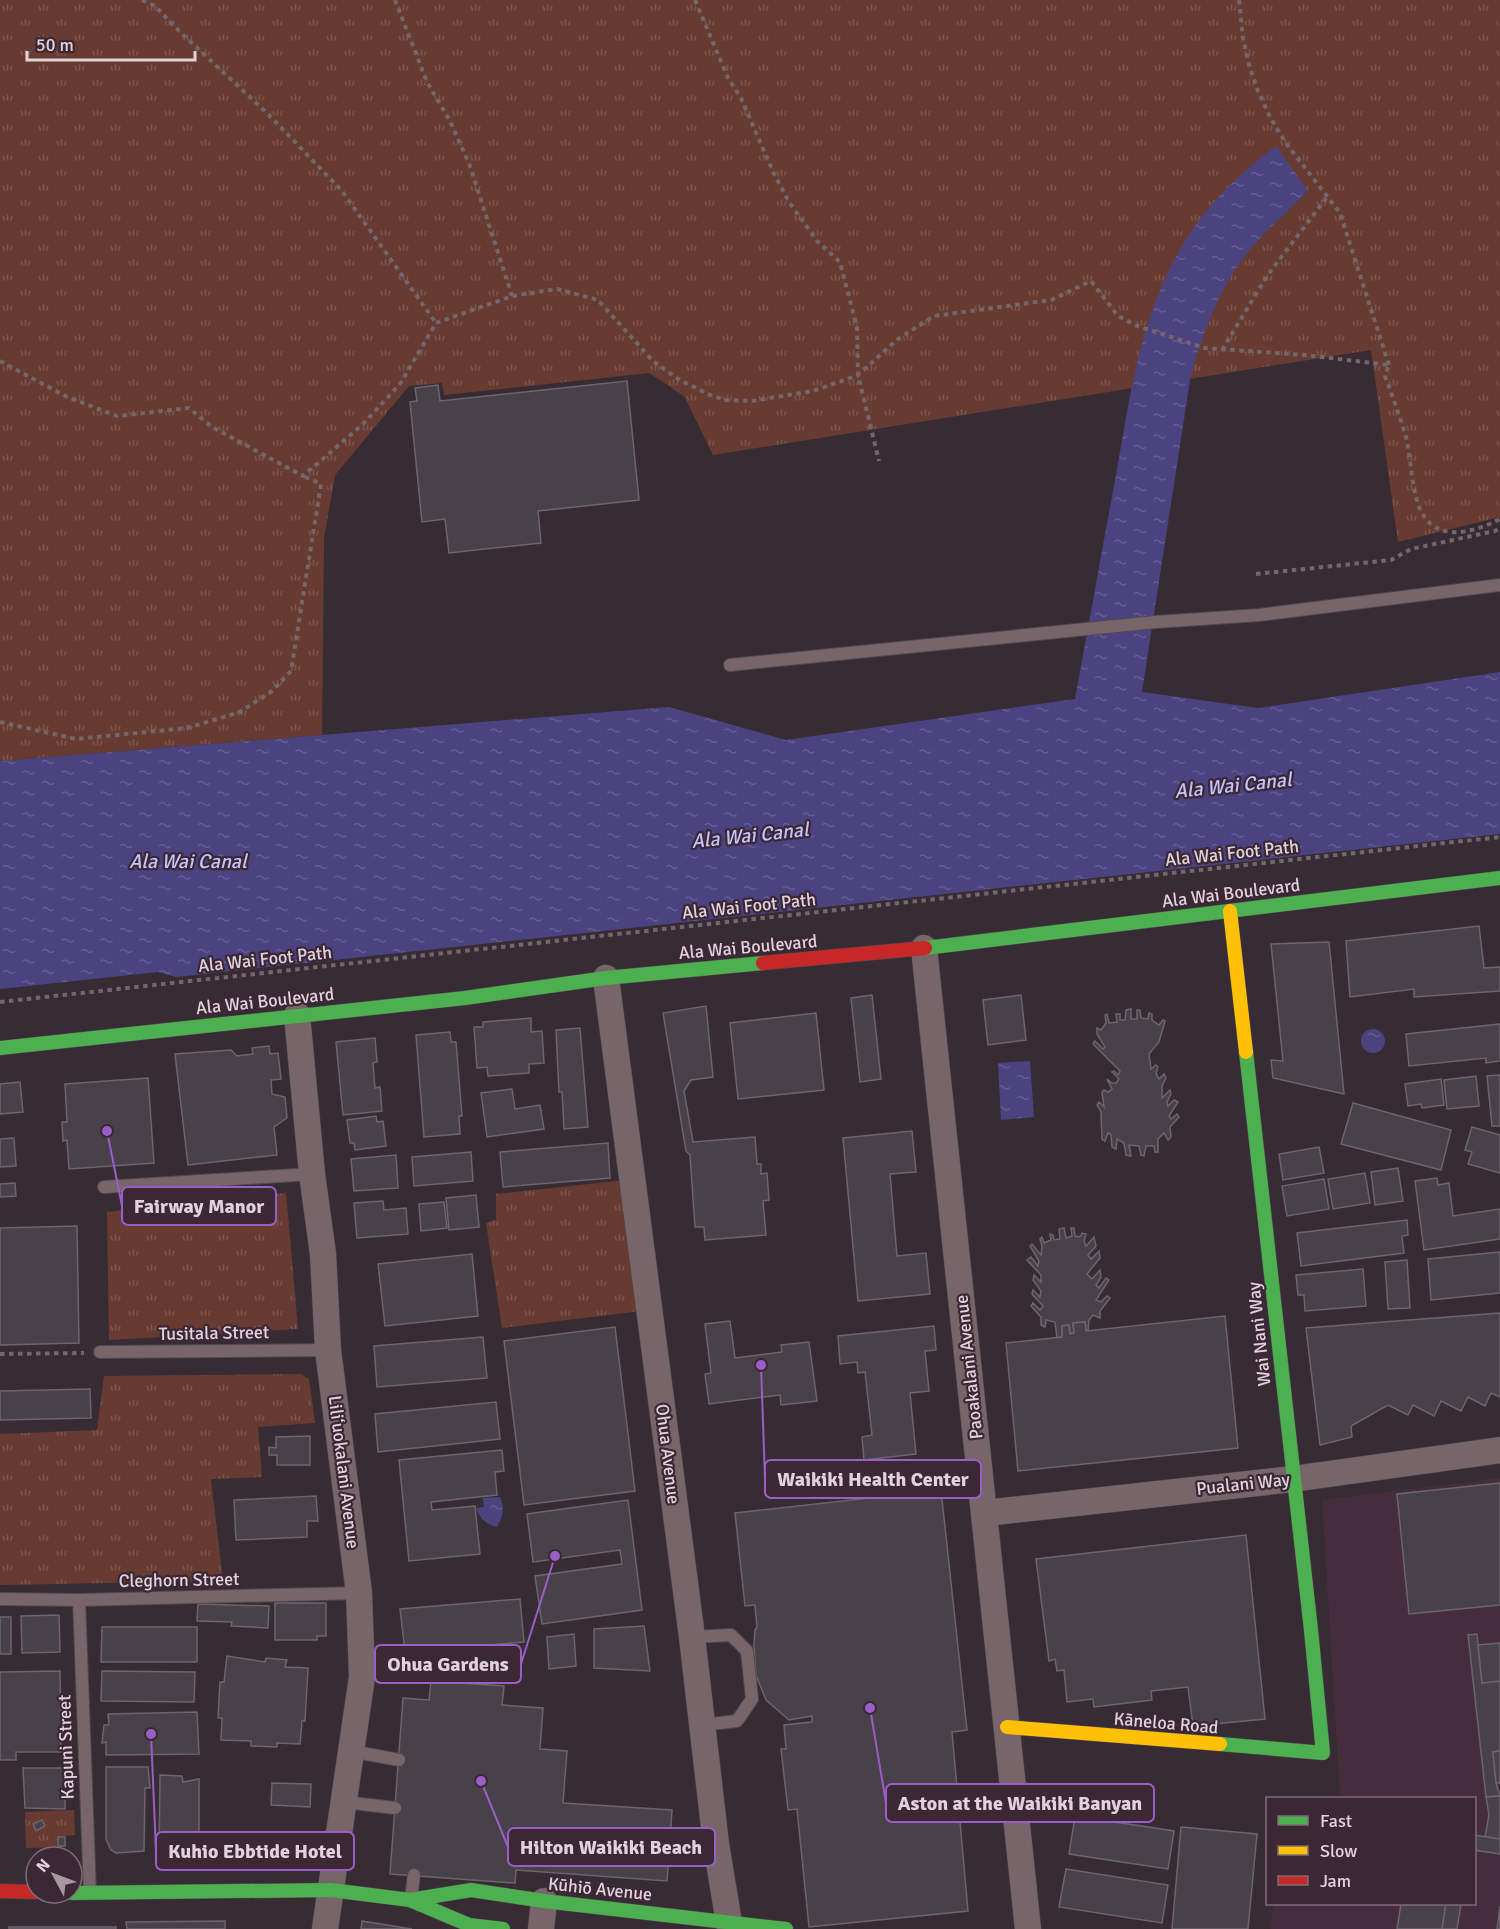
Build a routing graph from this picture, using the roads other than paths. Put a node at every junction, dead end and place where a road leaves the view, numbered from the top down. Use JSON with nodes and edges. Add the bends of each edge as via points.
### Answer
{"nodes":[{"id":1,"x":1500,"y":585,"type":"edge"},
{"id":2,"x":730,"y":665,"type":"dead end"},
{"id":3,"x":1500,"y":878,"type":"edge"},
{"id":4,"x":1230,"y":911,"type":"junction"},
{"id":5,"x":924,"y":948,"type":"junction"},
{"id":6,"x":606,"y":978,"type":"junction"},
{"id":7,"x":297,"y":1015,"type":"junction"},
{"id":8,"x":0,"y":1048,"type":"edge"},
{"id":9,"x":312,"y":1174,"type":"junction"},
{"id":10,"x":104,"y":1187,"type":"dead end"},
{"id":11,"x":328,"y":1350,"type":"junction"},
{"id":12,"x":100,"y":1352,"type":"road end"},
{"id":13,"x":1500,"y":1450,"type":"edge"},
{"id":14,"x":1293,"y":1479,"type":"junction"},
{"id":15,"x":985,"y":1513,"type":"junction"},
{"id":16,"x":359,"y":1593,"type":"junction"},
{"id":17,"x":0,"y":1599,"type":"edge"},
{"id":18,"x":79,"y":1600,"type":"junction"},
{"id":19,"x":692,"y":1637,"type":"junction"},
{"id":20,"x":702,"y":1725,"type":"junction"},
{"id":21,"x":1007,"y":1727,"type":"junction"},
{"id":22,"x":351,"y":1752,"type":"junction"},
{"id":23,"x":1323,"y":1753,"type":"joint"},
{"id":24,"x":399,"y":1760,"type":"dead end"},
{"id":25,"x":344,"y":1802,"type":"junction"},
{"id":26,"x":395,"y":1808,"type":"dead end"},
{"id":27,"x":414,"y":1875,"type":"dead end"},
{"id":28,"x":331,"y":1890,"type":"junction"},
{"id":29,"x":0,"y":1892,"type":"edge"},
{"id":30,"x":24,"y":1892,"type":"edge"},
{"id":31,"x":84,"y":1893,"type":"edge"},
{"id":32,"x":90,"y":1893,"type":"junction"},
{"id":33,"x":410,"y":1900,"type":"junction"},
{"id":34,"x":544,"y":1901,"type":"junction"},
{"id":35,"x":729,"y":1925,"type":"edge"},
{"id":36,"x":325,"y":1929,"type":"edge"},
{"id":37,"x":503,"y":1929,"type":"edge"},
{"id":38,"x":541,"y":1929,"type":"edge"},
{"id":39,"x":786,"y":1929,"type":"edge"},
{"id":40,"x":1028,"y":1929,"type":"edge"}],
"edges":[{"from":1,"to":2,"type":"lane","via":[[1259,615]]},
{"from":3,"to":4,"type":"street","name":"Ala Wai Boulevard"},
{"from":4,"to":5,"type":"street","name":"Ala Wai Boulevard"},
{"from":4,"to":14,"type":"street","name":"Wai Nani Way"},
{"from":5,"to":6,"type":"street","name":"Ala Wai Boulevard"},
{"from":5,"to":15,"type":"street","name":"Paoakalani Avenue"},
{"from":6,"to":7,"type":"street","name":"Ala Wai Boulevard","via":[[465,998]]},
{"from":6,"to":19,"type":"street","name":"Ohua Avenue"},
{"from":7,"to":8,"type":"street","name":"Ala Wai Boulevard"},
{"from":7,"to":9,"type":"street","name":"Liliʻuokalani Avenue"},
{"from":9,"to":10,"type":"lane"},
{"from":9,"to":11,"type":"street","name":"Liliʻuokalani Avenue","via":[[323,1254]]},
{"from":11,"to":12,"type":"lane","name":"Tusitala Street"},
{"from":11,"to":16,"type":"street","name":"Liliʻuokalani Avenue"},
{"from":13,"to":14,"type":"street","name":"Pualani Way"},
{"from":14,"to":15,"type":"street","name":"Pualani Way"},
{"from":14,"to":23,"type":"street","name":"Wai Nani Way"},
{"from":15,"to":21,"type":"street","name":"Paoakalani Avenue"},
{"from":16,"to":18,"type":"lane","name":"Cleghorn Street"},
{"from":16,"to":22,"type":"street","name":"Liliʻuokalani Avenue","via":[[362,1677]]},
{"from":17,"to":18,"type":"lane","name":"Cleghorn Street"},
{"from":18,"to":32,"type":"lane","name":"Kapuni Street"},
{"from":19,"to":20,"type":"street","name":"Ohua Avenue"},
{"from":19,"to":20,"type":"lane","via":[[731,1635],[747,1651],[752,1699],[737,1721]]},
{"from":20,"to":35,"type":"street","name":"Ohua Avenue"},
{"from":21,"to":23,"type":"street","name":"Kāneloa Road"},
{"from":21,"to":40,"type":"street","name":"Paoakalani Avenue"},
{"from":22,"to":24,"type":"lane"},
{"from":22,"to":25,"type":"street","name":"Liliʻuokalani Avenue"},
{"from":25,"to":26,"type":"lane"},
{"from":25,"to":28,"type":"street","name":"Liliʻuokalani Avenue"},
{"from":27,"to":33,"type":"lane"},
{"from":28,"to":32,"type":"street","name":"Kūhiō Avenue"},
{"from":28,"to":33,"type":"street","name":"Kūhiō Avenue"},
{"from":28,"to":36,"type":"street","name":"Liliʻuokalani Avenue"},
{"from":29,"to":30,"type":"street"},
{"from":31,"to":32,"type":"street","name":"Kūhiō Avenue"},
{"from":33,"to":34,"type":"street","name":"Kūhiō Avenue","via":[[471,1890]]},
{"from":33,"to":37,"type":"street","name":"Kūhiō Avenue","via":[[469,1925]]},
{"from":34,"to":35,"type":"street","name":"Kūhiō Avenue"},
{"from":34,"to":38,"type":"street"},
{"from":35,"to":39,"type":"street","name":"Kūhiō Avenue"}]}
